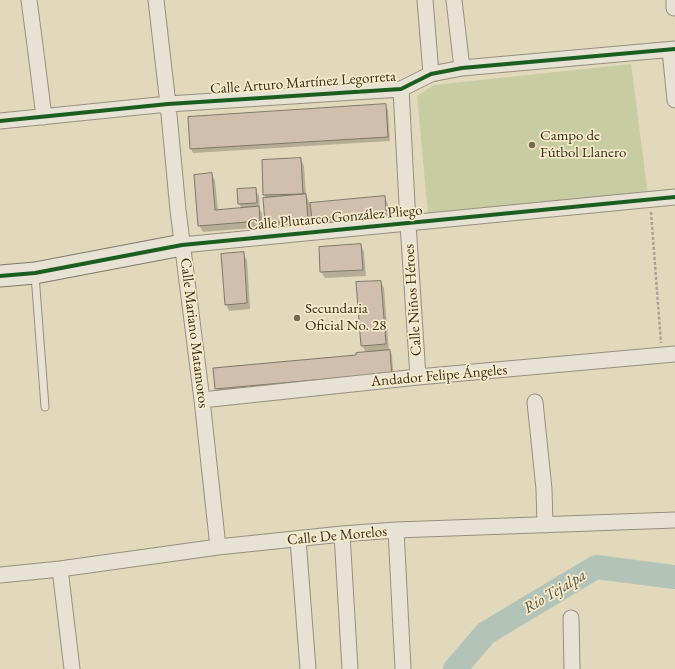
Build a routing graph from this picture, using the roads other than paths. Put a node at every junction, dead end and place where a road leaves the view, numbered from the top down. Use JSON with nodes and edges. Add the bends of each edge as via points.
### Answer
{"nodes":[{"id":1,"x":29,"y":0,"type":"edge"},
{"id":2,"x":156,"y":0,"type":"edge"},
{"id":3,"x":425,"y":0,"type":"edge"},
{"id":4,"x":454,"y":0,"type":"edge"},
{"id":5,"x":672,"y":49,"type":"edge"},
{"id":6,"x":462,"y":68,"type":"junction"},
{"id":7,"x":431,"y":74,"type":"junction"},
{"id":8,"x":401,"y":89,"type":"junction"},
{"id":9,"x":675,"y":100,"type":"edge"},
{"id":10,"x":168,"y":104,"type":"junction"},
{"id":11,"x":44,"y":117,"type":"junction"},
{"id":12,"x":0,"y":121,"type":"edge"},
{"id":13,"x":675,"y":198,"type":"edge"},
{"id":14,"x":408,"y":223,"type":"junction"},
{"id":15,"x":182,"y":244,"type":"junction"},
{"id":16,"x":35,"y":273,"type":"junction"},
{"id":17,"x":0,"y":276,"type":"edge"},
{"id":18,"x":668,"y":355,"type":"edge"},
{"id":19,"x":418,"y":377,"type":"junction"},
{"id":20,"x":202,"y":400,"type":"junction"},
{"id":21,"x":534,"y":402,"type":"dead end"},
{"id":22,"x":45,"y":407,"type":"dead end"},
{"id":23,"x":675,"y":520,"type":"edge"},
{"id":24,"x":545,"y":525,"type":"junction"},
{"id":25,"x":396,"y":530,"type":"junction"},
{"id":26,"x":342,"y":534,"type":"junction"},
{"id":27,"x":298,"y":539,"type":"junction"},
{"id":28,"x":218,"y":547,"type":"junction"},
{"id":29,"x":60,"y":569,"type":"junction"},
{"id":30,"x":0,"y":575,"type":"edge"},
{"id":31,"x":571,"y":618,"type":"dead end"},
{"id":32,"x":72,"y":669,"type":"edge"},
{"id":33,"x":308,"y":669,"type":"edge"},
{"id":34,"x":350,"y":669,"type":"edge"},
{"id":35,"x":403,"y":669,"type":"edge"},
{"id":36,"x":572,"y":669,"type":"edge"}],
"edges":[{"from":1,"to":11,"type":"street"},
{"from":2,"to":10,"type":"street","name":"Calle Mariano Matamoros"},
{"from":3,"to":7,"type":"street"},
{"from":4,"to":6,"type":"street"},
{"from":5,"to":6,"type":"street","name":"Calle Arturo Martínez Legorreta"},
{"from":5,"to":9,"type":"street"},
{"from":6,"to":7,"type":"street","name":"Calle Arturo Martínez Legorreta"},
{"from":7,"to":8,"type":"street","name":"Calle Arturo Martínez Legorreta"},
{"from":8,"to":10,"type":"street","name":"Calle Arturo Martínez Legorreta"},
{"from":8,"to":14,"type":"street","name":"Calle Niños Héroes"},
{"from":10,"to":11,"type":"street","name":"Calle Arturo Martínez Legorreta"},
{"from":10,"to":15,"type":"street","name":"Calle Mariano Matamoros"},
{"from":11,"to":12,"type":"street","name":"Calle Arturo Martínez Legorreta"},
{"from":13,"to":14,"type":"street","name":"Calle Plutarco González Pliego"},
{"from":14,"to":15,"type":"street","name":"Calle Plutarco González Pliego"},
{"from":14,"to":19,"type":"street","name":"Calle Niños Héroes"},
{"from":15,"to":16,"type":"street","name":"Calle Plutarco González Pliego"},
{"from":15,"to":20,"type":"street","name":"Calle Mariano Matamoros"},
{"from":16,"to":17,"type":"street","name":"Calle Plutarco González Pliego"},
{"from":16,"to":22,"type":"lane"},
{"from":18,"to":19,"type":"street","name":"Andador Felipe Ángeles"},
{"from":19,"to":20,"type":"street","name":"Andador Felipe Ángeles"},
{"from":20,"to":28,"type":"street","name":"Calle Mariano Matamoros"},
{"from":21,"to":24,"type":"street","via":[[544,489]]},
{"from":23,"to":24,"type":"street","name":"Calle De Morelos"},
{"from":24,"to":25,"type":"street","name":"Calle De Morelos"},
{"from":25,"to":26,"type":"street","name":"Calle De Morelos"},
{"from":25,"to":35,"type":"street"},
{"from":26,"to":27,"type":"street","name":"Calle De Morelos"},
{"from":26,"to":34,"type":"street"},
{"from":27,"to":28,"type":"street","name":"Calle De Morelos"},
{"from":27,"to":33,"type":"street"},
{"from":28,"to":29,"type":"street","name":"Calle De Morelos"},
{"from":29,"to":30,"type":"street","name":"Calle De Morelos"},
{"from":29,"to":32,"type":"street"},
{"from":31,"to":36,"type":"street"}]}
